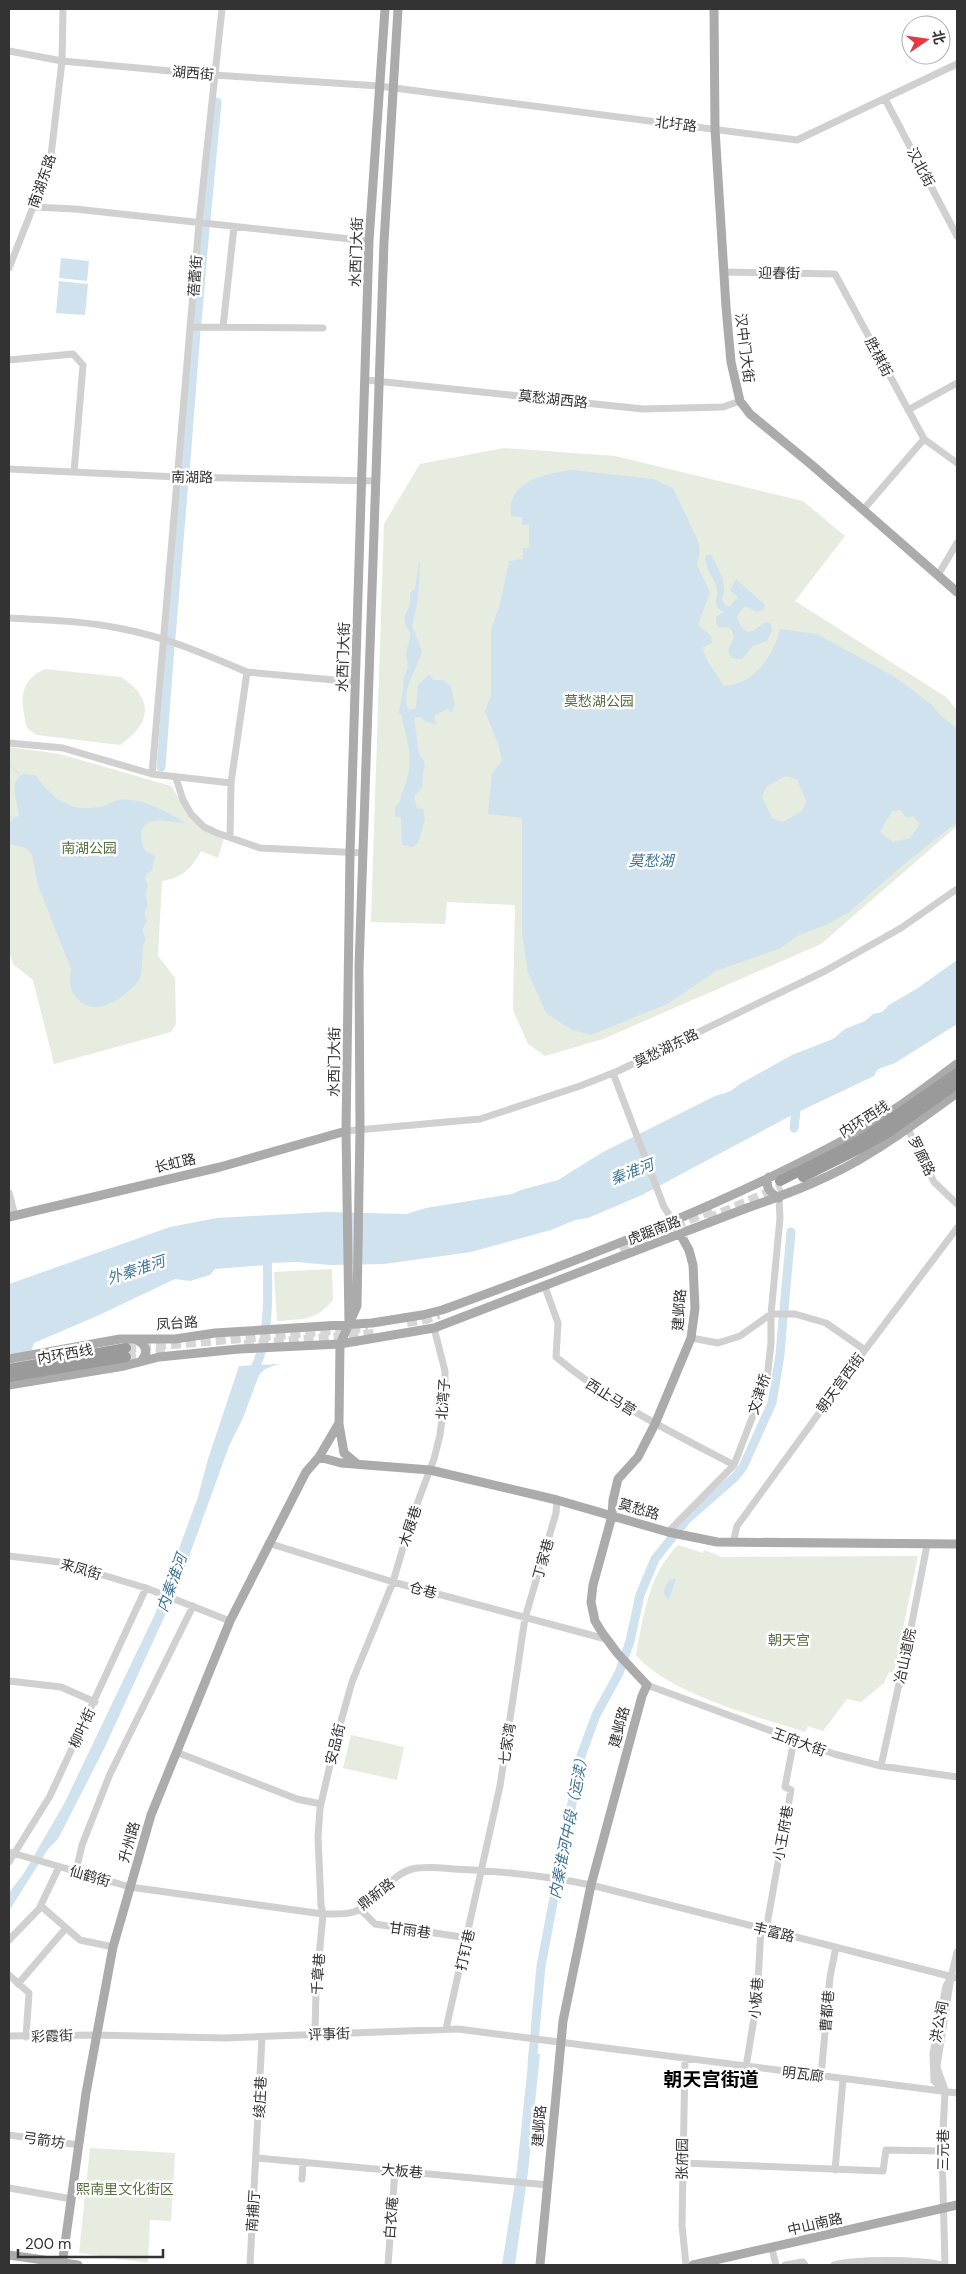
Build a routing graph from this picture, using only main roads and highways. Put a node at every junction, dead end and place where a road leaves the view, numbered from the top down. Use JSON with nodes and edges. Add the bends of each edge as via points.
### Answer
{"nodes":[{"id":1,"x":384,"y":9,"type":"edge"},
{"id":2,"x":398,"y":9,"type":"edge"},
{"id":3,"x":714,"y":9,"type":"edge"},
{"id":4,"x":957,"y":592,"type":"edge"},
{"id":5,"x":957,"y":1065,"type":"edge"},
{"id":6,"x":957,"y":1073,"type":"edge"},
{"id":7,"x":957,"y":1084,"type":"edge"},
{"id":8,"x":957,"y":1089,"type":"edge"},
{"id":9,"x":939,"y":1092,"type":"junction"},
{"id":10,"x":957,"y":1093,"type":"edge"},
{"id":11,"x":346,"y":1132,"type":"junction"},
{"id":12,"x":769,"y":1177,"type":"junction"},
{"id":13,"x":781,"y":1184,"type":"tunnel mouth"},
{"id":14,"x":779,"y":1198,"type":"junction"},
{"id":15,"x":12,"y":1216,"type":"edge"},
{"id":16,"x":673,"y":1221,"type":"junction"},
{"id":17,"x":682,"y":1234,"type":"junction"},
{"id":18,"x":385,"y":1321,"type":"junction"},
{"id":19,"x":348,"y":1324,"type":"junction"},
{"id":20,"x":387,"y":1337,"type":"junction"},
{"id":21,"x":134,"y":1338,"type":"junction"},
{"id":22,"x":340,"y":1344,"type":"junction"},
{"id":23,"x":9,"y":1359,"type":"edge"},
{"id":24,"x":141,"y":1361,"type":"junction"},
{"id":25,"x":9,"y":1369,"type":"edge"},
{"id":26,"x":9,"y":1377,"type":"edge"},
{"id":27,"x":9,"y":1385,"type":"edge"},
{"id":28,"x":339,"y":1424,"type":"junction"},
{"id":29,"x":319,"y":1457,"type":"junction"},
{"id":30,"x":357,"y":1464,"type":"junction"},
{"id":31,"x":612,"y":1516,"type":"junction"},
{"id":32,"x":957,"y":1544,"type":"edge"},
{"id":33,"x":957,"y":2199,"type":"edge"},
{"id":34,"x":957,"y":2205,"type":"edge"},
{"id":35,"x":943,"y":2208,"type":"junction"},
{"id":36,"x":9,"y":2255,"type":"edge"},
{"id":37,"x":62,"y":2264,"type":"edge"},
{"id":38,"x":78,"y":2265,"type":"edge"},
{"id":39,"x":540,"y":2265,"type":"edge"},
{"id":40,"x":694,"y":2265,"type":"edge"}],
"edges":[{"from":1,"to":11,"type":"main road","name":"水西门大街","via":[[369,241],[350,853]]},
{"from":2,"to":19,"type":"main road","name":"水西门大街","via":[[384,242],[359,967],[357,1306]]},
{"from":3,"to":4,"type":"main road","name":"汉中门大街","via":[[715,129],[724,272],[731,362],[740,401],[750,414]]},
{"from":5,"to":9,"type":"highway"},
{"from":5,"to":12,"type":"main road","name":"虎踞南路","via":[[855,1134]]},
{"from":6,"to":9,"type":"highway","name":"内环西线"},
{"from":7,"to":9,"type":"highway","name":"内环西线"},
{"from":8,"to":9,"type":"highway"},
{"from":9,"to":13,"type":"highway","name":"内环西线","via":[[861,1148]]},
{"from":10,"to":14,"type":"main road","name":"虎踞南路","via":[[908,1129],[854,1162]]},
{"from":11,"to":15,"type":"main road","name":"长虹路","via":[[220,1167]]},
{"from":11,"to":19,"type":"main road","name":"水西门大街"},
{"from":12,"to":14,"type":"main road","via":[[767,1188]]},
{"from":12,"to":16,"type":"main road","name":"虎踞南路"},
{"from":14,"to":17,"type":"main road","name":"虎踞南路"},
{"from":16,"to":17,"type":"main road","name":"建邺路"},
{"from":16,"to":18,"type":"main road","name":"虎踞南路","via":[[442,1310]]},
{"from":17,"to":20,"type":"main road","name":"虎踞南路","via":[[434,1328]]},
{"from":17,"to":31,"type":"main road","name":"建邺路","via":[[691,1258],[695,1289],[691,1338],[638,1457],[618,1479]]},
{"from":18,"to":19,"type":"main road","name":"虎踞南路"},
{"from":18,"to":20,"type":"main road","via":[[378,1330]]},
{"from":19,"to":21,"type":"main road","name":"凤台路","via":[[238,1331],[175,1339]]},
{"from":19,"to":22,"type":"main road"},
{"from":20,"to":22,"type":"main road","name":"虎踞南路"},
{"from":21,"to":23,"type":"main road","name":"凤台路"},
{"from":21,"to":24,"type":"main road","via":[[146,1348]]},
{"from":22,"to":24,"type":"main road","via":[[239,1349]]},
{"from":22,"to":28,"type":"main road"},
{"from":24,"to":27,"type":"main road"},
{"from":25,"to":26,"type":"highway","name":"内环西线","via":[[126,1353]]},
{"from":28,"to":29,"type":"main road"},
{"from":28,"to":30,"type":"main road","via":[[344,1453]]},
{"from":29,"to":30,"type":"main road","name":"莫愁路"},
{"from":29,"to":37,"type":"main road","name":"升州路","via":[[306,1472],[230,1621],[151,1814],[113,1947],[96,2035]]},
{"from":30,"to":31,"type":"main road","name":"莫愁路","via":[[430,1470]]},
{"from":31,"to":32,"type":"main road","name":"莫愁路","via":[[692,1538],[733,1543]]},
{"from":31,"to":39,"type":"main road","name":"建邺路","via":[[592,1585],[591,1602],[596,1621],[606,1639],[647,1685],[592,1885],[560,2042]]},
{"from":33,"to":35,"type":"main road","name":"中山南路"},
{"from":34,"to":35,"type":"main road","name":"中山南路"},
{"from":35,"to":40,"type":"main road","name":"中山南路"},
{"from":36,"to":37,"type":"main road"},
{"from":37,"to":38,"type":"main road"}]}
